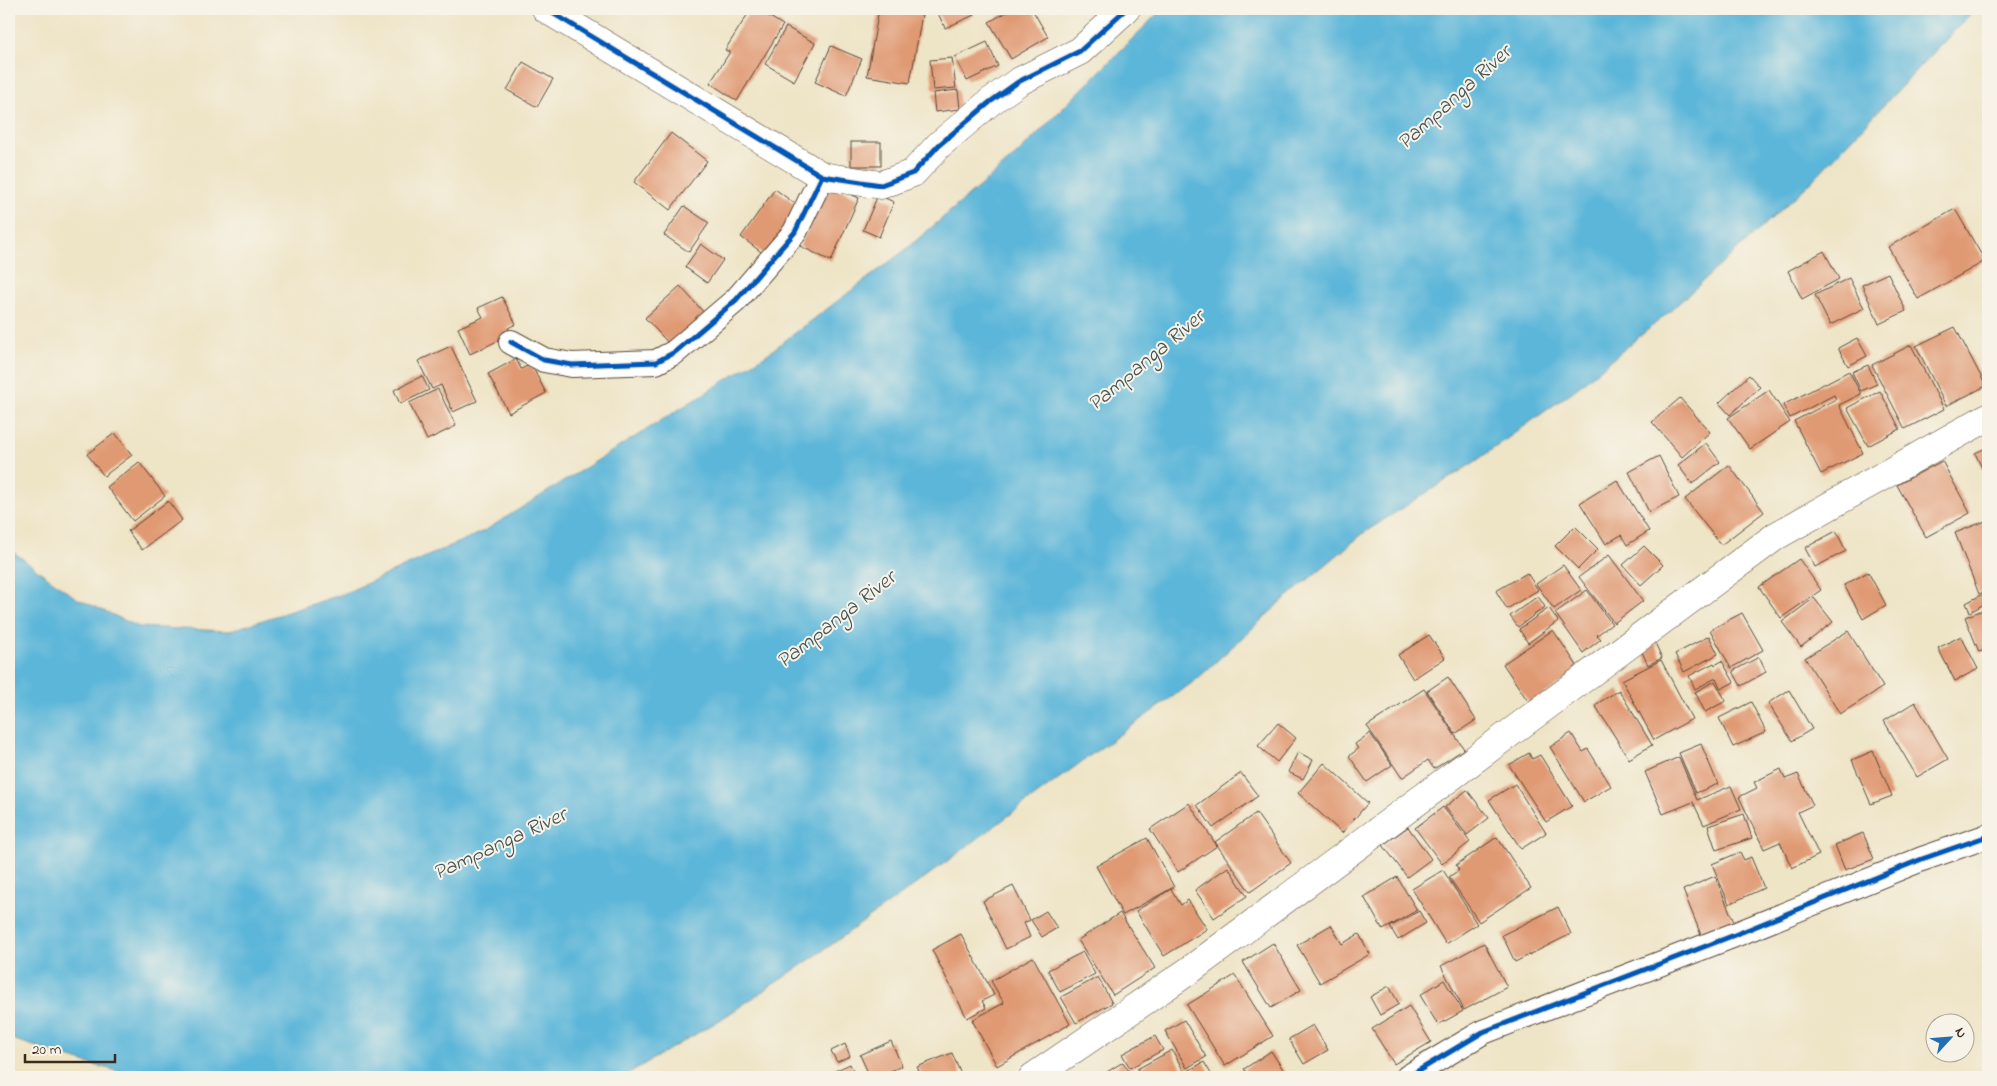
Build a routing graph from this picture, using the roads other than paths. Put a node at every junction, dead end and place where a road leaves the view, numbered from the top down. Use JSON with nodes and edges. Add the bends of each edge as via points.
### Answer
{"nodes":[{"id":1,"x":546,"y":9,"type":"edge"},
{"id":2,"x":1126,"y":9,"type":"edge"},
{"id":3,"x":822,"y":176,"type":"junction"},
{"id":4,"x":511,"y":342,"type":"dead end"},
{"id":5,"x":1988,"y":417,"type":"edge"},
{"id":6,"x":1988,"y":836,"type":"edge"},
{"id":7,"x":1033,"y":1077,"type":"edge"},
{"id":8,"x":1408,"y":1077,"type":"edge"}],
"edges":[{"from":1,"to":3,"type":"main road"},
{"from":2,"to":3,"type":"main road","via":[[1080,51],[1018,82],[990,102],[939,145],[913,173],[881,186]]},
{"from":3,"to":4,"type":"street","via":[[795,232],[736,300],[675,352],[656,362],[572,365],[544,360]]},
{"from":5,"to":7,"type":"main road","via":[[1776,536],[1190,970]]},
{"from":6,"to":8,"type":"street","via":[[1922,858],[1732,936],[1483,1032]]}]}
